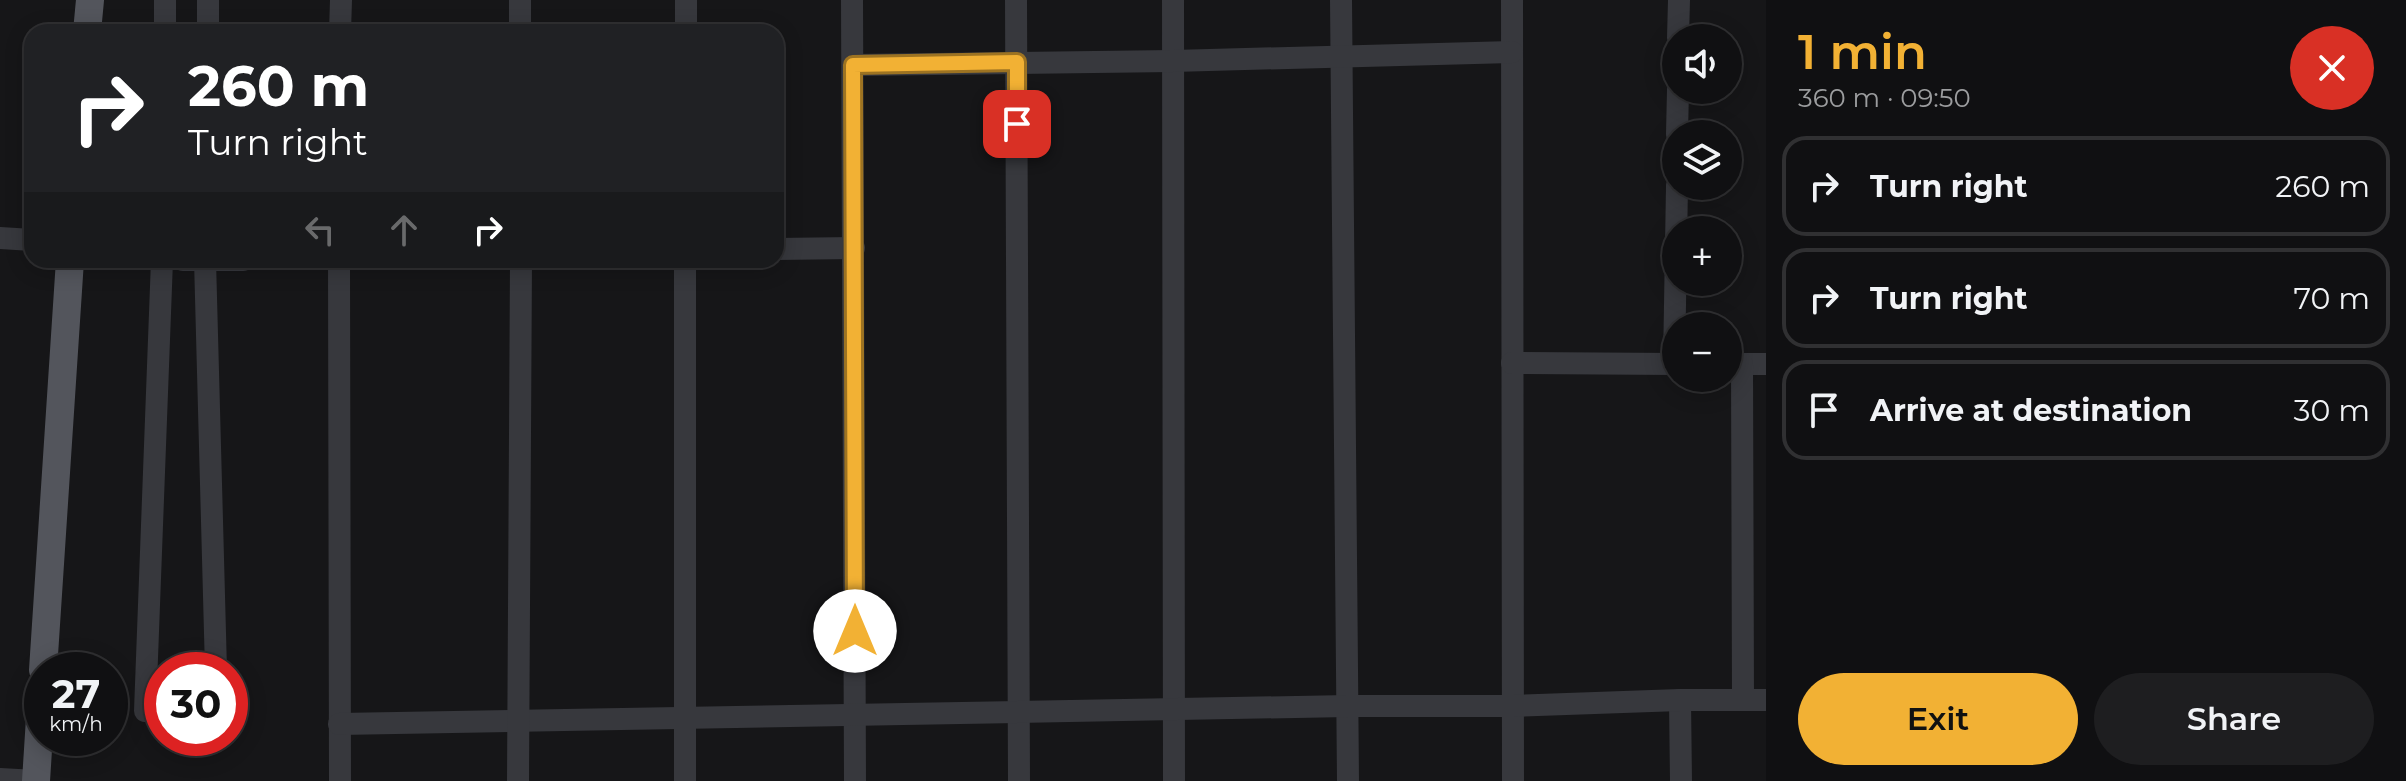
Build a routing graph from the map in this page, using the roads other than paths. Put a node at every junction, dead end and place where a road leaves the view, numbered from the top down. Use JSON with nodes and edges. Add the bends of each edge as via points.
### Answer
{"nodes":[{"id":1,"x":90,"y":0,"type":"edge"},
{"id":2,"x":165,"y":0,"type":"edge"},
{"id":3,"x":208,"y":0,"type":"edge"},
{"id":4,"x":341,"y":0,"type":"edge"},
{"id":5,"x":520,"y":0,"type":"edge"},
{"id":6,"x":686,"y":0,"type":"edge"},
{"id":7,"x":852,"y":0,"type":"edge"},
{"id":8,"x":1016,"y":0,"type":"edge"},
{"id":9,"x":1173,"y":0,"type":"edge"},
{"id":10,"x":1341,"y":0,"type":"edge"},
{"id":11,"x":1512,"y":0,"type":"edge"},
{"id":12,"x":1679,"y":0,"type":"edge"},
{"id":13,"x":88,"y":24,"type":"edge"},
{"id":14,"x":165,"y":24,"type":"edge"},
{"id":15,"x":208,"y":24,"type":"edge"},
{"id":16,"x":340,"y":24,"type":"edge"},
{"id":17,"x":520,"y":24,"type":"edge"},
{"id":18,"x":686,"y":24,"type":"edge"},
{"id":19,"x":1678,"y":24,"type":"edge"},
{"id":20,"x":1512,"y":52,"type":"junction"},
{"id":21,"x":1342,"y":56,"type":"junction"},
{"id":22,"x":1173,"y":61,"type":"junction"},
{"id":23,"x":1017,"y":62,"type":"junction"},
{"id":24,"x":853,"y":65,"type":"junction"},
{"id":25,"x":1677,"y":200,"type":"edge"},
{"id":26,"x":0,"y":238,"type":"edge"},
{"id":27,"x":24,"y":240,"type":"edge"},
{"id":28,"x":854,"y":248,"type":"junction"},
{"id":29,"x":784,"y":249,"type":"edge"},
{"id":30,"x":69,"y":268,"type":"edge"},
{"id":31,"x":162,"y":268,"type":"edge"},
{"id":32,"x":198,"y":268,"type":"edge"},
{"id":33,"x":339,"y":268,"type":"edge"},
{"id":34,"x":521,"y":268,"type":"edge"},
{"id":35,"x":685,"y":268,"type":"edge"},
{"id":36,"x":1676,"y":312,"type":"edge"},
{"id":37,"x":1512,"y":363,"type":"junction"},
{"id":38,"x":1662,"y":364,"type":"edge"},
{"id":39,"x":1742,"y":364,"type":"edge"},
{"id":40,"x":1766,"y":364,"type":"edge"},
{"id":41,"x":1737,"y":392,"type":"edge"},
{"id":42,"x":44,"y":652,"type":"edge"},
{"id":43,"x":147,"y":652,"type":"edge"},
{"id":44,"x":215,"y":652,"type":"edge"},
{"id":45,"x":1680,"y":700,"type":"junction"},
{"id":46,"x":1755,"y":700,"type":"edge"},
{"id":47,"x":1348,"y":706,"type":"junction"},
{"id":48,"x":1513,"y":706,"type":"junction"},
{"id":49,"x":1173,"y":709,"type":"junction"},
{"id":50,"x":1019,"y":712,"type":"junction"},
{"id":51,"x":856,"y":715,"type":"junction"},
{"id":52,"x":685,"y":718,"type":"junction"},
{"id":53,"x":518,"y":721,"type":"junction"},
{"id":54,"x":339,"y":724,"type":"junction"},
{"id":55,"x":38,"y":756,"type":"edge"},
{"id":56,"x":0,"y":779,"type":"edge"},
{"id":57,"x":36,"y":781,"type":"edge"},
{"id":58,"x":340,"y":781,"type":"edge"},
{"id":59,"x":518,"y":781,"type":"edge"},
{"id":60,"x":685,"y":781,"type":"edge"},
{"id":61,"x":855,"y":781,"type":"edge"},
{"id":62,"x":1019,"y":781,"type":"edge"},
{"id":63,"x":1174,"y":781,"type":"edge"},
{"id":64,"x":1348,"y":781,"type":"edge"},
{"id":65,"x":1513,"y":781,"type":"edge"},
{"id":66,"x":1681,"y":781,"type":"edge"}],
"edges":[{"from":1,"to":13,"type":"main road"},
{"from":2,"to":14,"type":"street"},
{"from":3,"to":15,"type":"street"},
{"from":4,"to":16,"type":"street"},
{"from":5,"to":17,"type":"street"},
{"from":6,"to":18,"type":"street"},
{"from":7,"to":24,"type":"street"},
{"from":8,"to":23,"type":"street"},
{"from":9,"to":22,"type":"street"},
{"from":10,"to":21,"type":"street"},
{"from":11,"to":20,"type":"street"},
{"from":12,"to":19,"type":"street"},
{"from":20,"to":21,"type":"street"},
{"from":20,"to":37,"type":"street"},
{"from":21,"to":22,"type":"street"},
{"from":21,"to":47,"type":"street"},
{"from":22,"to":23,"type":"street"},
{"from":22,"to":49,"type":"street"},
{"from":23,"to":24,"type":"street"},
{"from":23,"to":50,"type":"street"},
{"from":24,"to":28,"type":"street"},
{"from":25,"to":36,"type":"street"},
{"from":26,"to":27,"type":"street"},
{"from":28,"to":29,"type":"street"},
{"from":28,"to":51,"type":"street"},
{"from":30,"to":42,"type":"main road"},
{"from":31,"to":43,"type":"street"},
{"from":32,"to":44,"type":"street"},
{"from":33,"to":54,"type":"street"},
{"from":34,"to":53,"type":"street"},
{"from":35,"to":52,"type":"street"},
{"from":37,"to":38,"type":"street"},
{"from":37,"to":48,"type":"street"},
{"from":39,"to":40,"type":"street"},
{"from":41,"to":46,"type":"street"},
{"from":45,"to":46,"type":"street"},
{"from":45,"to":48,"type":"street"},
{"from":45,"to":66,"type":"street"},
{"from":47,"to":48,"type":"street"},
{"from":47,"to":49,"type":"street"},
{"from":47,"to":64,"type":"street"},
{"from":48,"to":65,"type":"street"},
{"from":49,"to":50,"type":"street"},
{"from":49,"to":63,"type":"street"},
{"from":50,"to":51,"type":"street"},
{"from":50,"to":62,"type":"street"},
{"from":51,"to":52,"type":"street"},
{"from":51,"to":61,"type":"street"},
{"from":52,"to":53,"type":"street"},
{"from":52,"to":60,"type":"street"},
{"from":53,"to":54,"type":"street"},
{"from":53,"to":59,"type":"street"},
{"from":54,"to":58,"type":"street"},
{"from":55,"to":57,"type":"main road"},
{"from":56,"to":57,"type":"street"}]}
